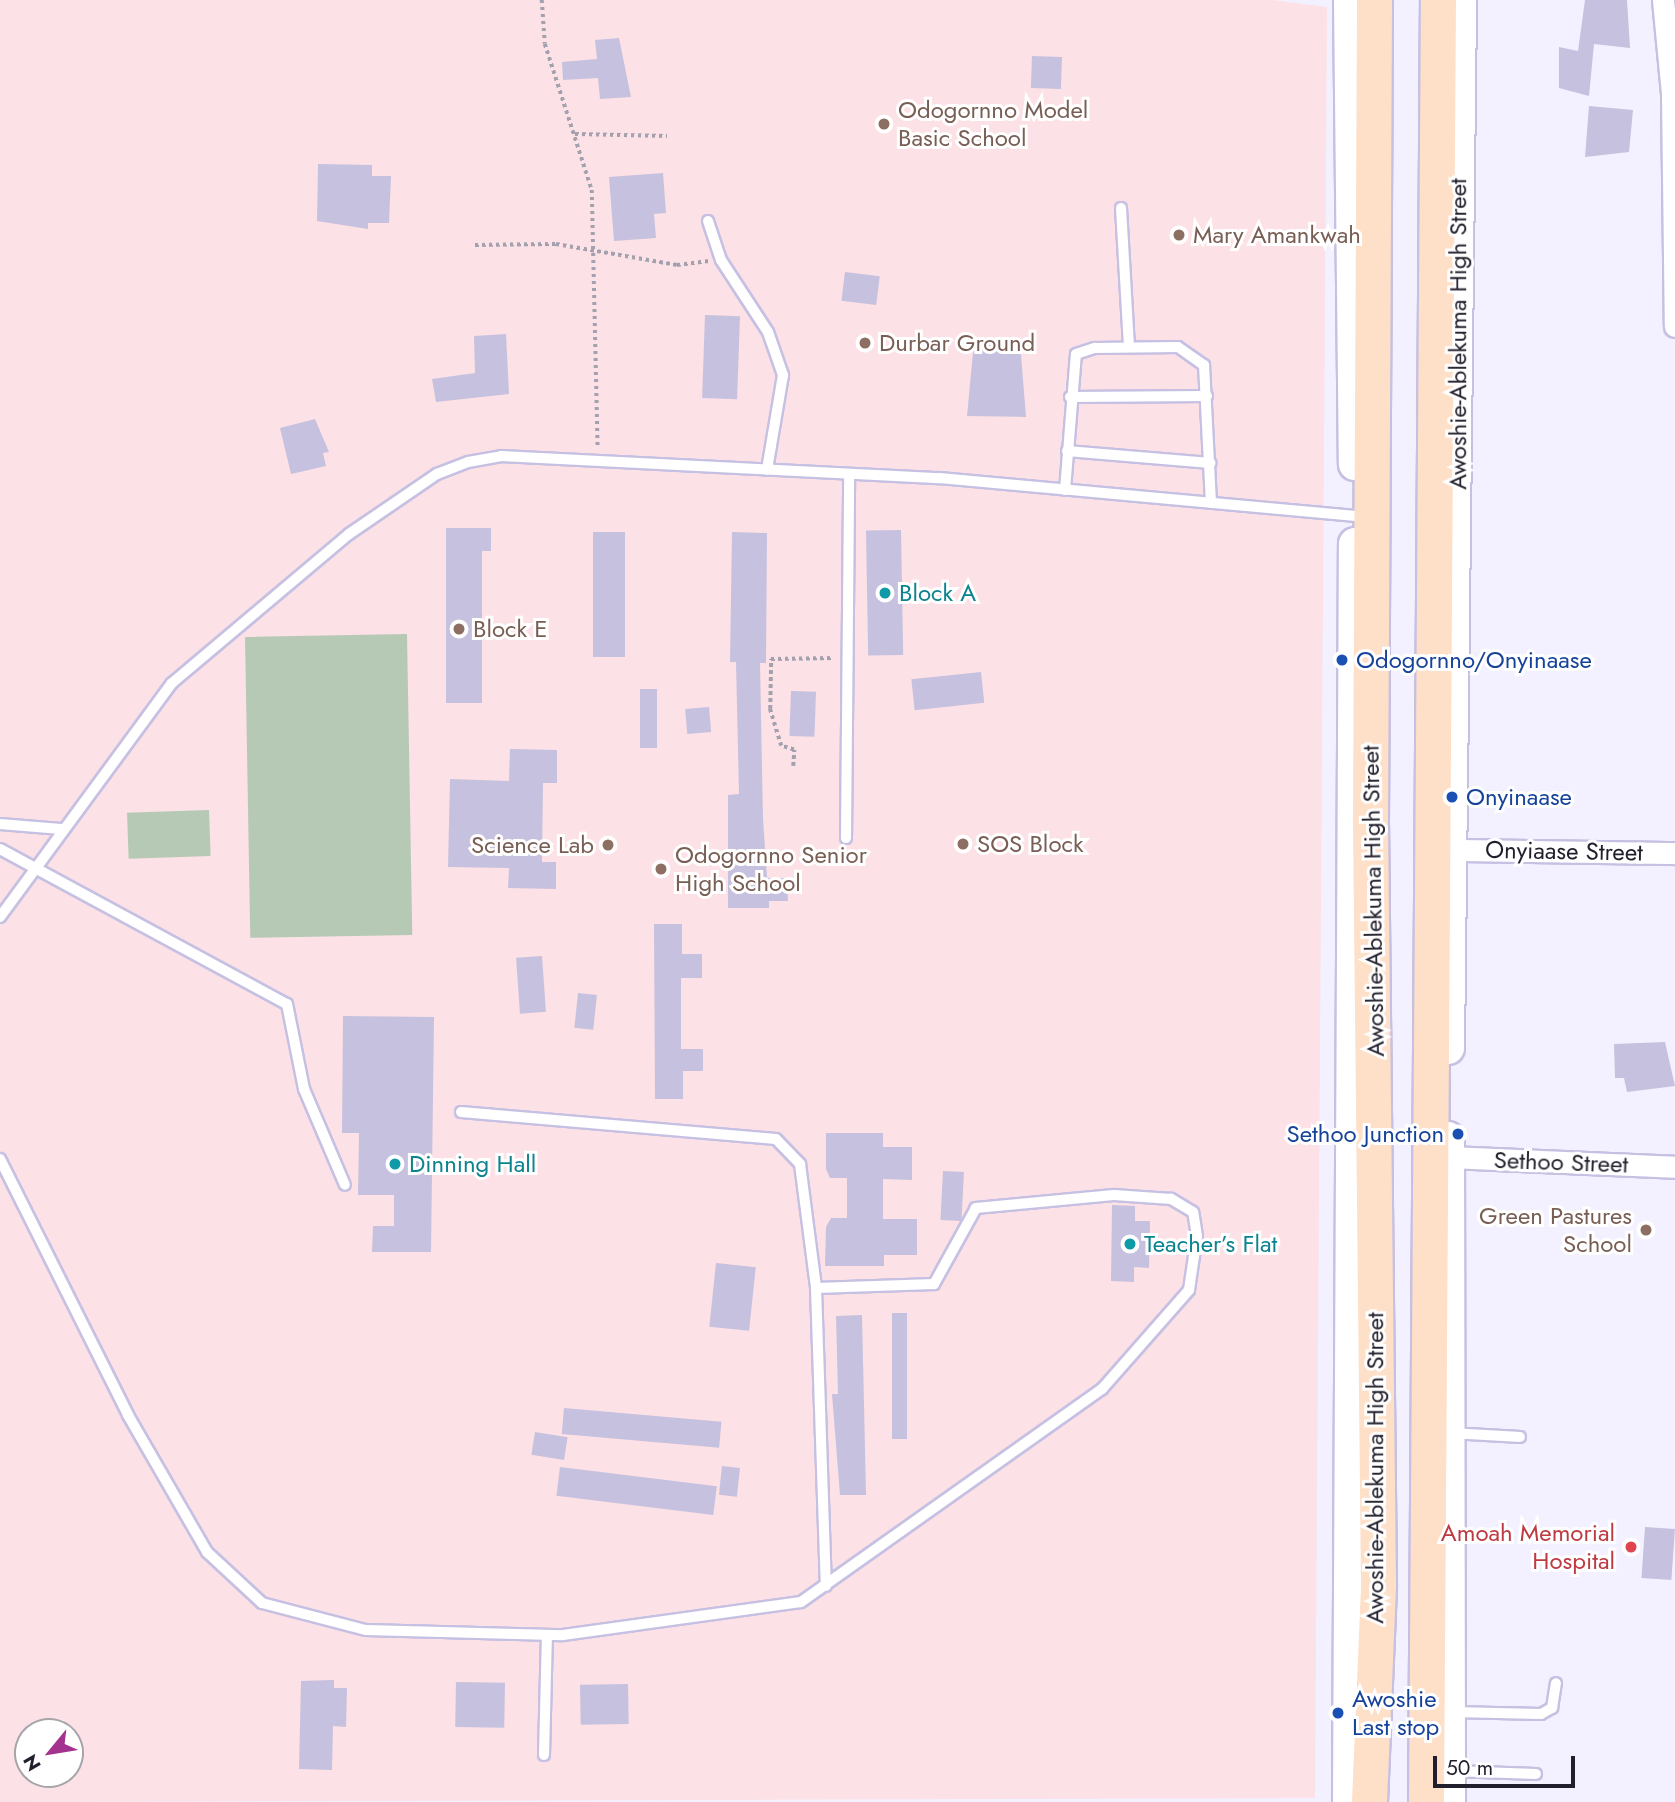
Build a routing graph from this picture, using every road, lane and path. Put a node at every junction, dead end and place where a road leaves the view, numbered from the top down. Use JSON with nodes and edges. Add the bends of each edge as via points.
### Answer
{"nodes":[{"id":1,"x":542,"y":0,"type":"edge"},
{"id":2,"x":1350,"y":0,"type":"edge"},
{"id":3,"x":1374,"y":0,"type":"edge"},
{"id":4,"x":1438,"y":0,"type":"edge"},
{"id":5,"x":1460,"y":0,"type":"edge"},
{"id":6,"x":1663,"y":0,"type":"edge"},
{"id":7,"x":1673,"y":93,"type":"edge"},
{"id":8,"x":574,"y":134,"type":"junction"},
{"id":9,"x":667,"y":136,"type":"dead end"},
{"id":10,"x":1121,"y":208,"type":"dead end"},
{"id":11,"x":708,"y":221,"type":"dead end"},
{"id":12,"x":474,"y":245,"type":"dead end"},
{"id":13,"x":595,"y":248,"type":"junction"},
{"id":14,"x":721,"y":260,"type":"junction"},
{"id":15,"x":1675,"y":326,"type":"edge"},
{"id":16,"x":1129,"y":347,"type":"junction"},
{"id":17,"x":1208,"y":396,"type":"junction"},
{"id":18,"x":1070,"y":397,"type":"junction"},
{"id":19,"x":1067,"y":451,"type":"junction"},
{"id":20,"x":598,"y":461,"type":"junction"},
{"id":21,"x":1210,"y":463,"type":"junction"},
{"id":22,"x":767,"y":470,"type":"junction"},
{"id":23,"x":849,"y":474,"type":"junction"},
{"id":24,"x":1065,"y":490,"type":"junction"},
{"id":25,"x":1211,"y":503,"type":"junction"},
{"id":26,"x":1356,"y":516,"type":"junction"},
{"id":27,"x":1445,"y":589,"type":"junction"},
{"id":28,"x":836,"y":657,"type":"dead end"},
{"id":29,"x":1360,"y":749,"type":"junction"},
{"id":30,"x":793,"y":766,"type":"dead end"},
{"id":31,"x":0,"y":824,"type":"edge"},
{"id":32,"x":61,"y":829,"type":"junction"},
{"id":33,"x":846,"y":838,"type":"dead end"},
{"id":34,"x":0,"y":849,"type":"edge"},
{"id":35,"x":1453,"y":850,"type":"junction"},
{"id":36,"x":1675,"y":853,"type":"edge"},
{"id":37,"x":34,"y":869,"type":"junction"},
{"id":38,"x":1,"y":915,"type":"edge"},
{"id":39,"x":1447,"y":1055,"type":"junction"},
{"id":40,"x":461,"y":1112,"type":"dead end"},
{"id":41,"x":1426,"y":1112,"type":"junction"},
{"id":42,"x":1448,"y":1157,"type":"junction"},
{"id":43,"x":0,"y":1159,"type":"edge"},
{"id":44,"x":1675,"y":1167,"type":"edge"},
{"id":45,"x":345,"y":1185,"type":"dead end"},
{"id":46,"x":816,"y":1288,"type":"junction"},
{"id":47,"x":1448,"y":1433,"type":"junction"},
{"id":48,"x":1520,"y":1437,"type":"dead end"},
{"id":49,"x":1361,"y":1459,"type":"junction"},
{"id":50,"x":1377,"y":1584,"type":"junction"},
{"id":51,"x":826,"y":1586,"type":"junction"},
{"id":52,"x":1427,"y":1591,"type":"junction"},
{"id":53,"x":547,"y":1635,"type":"junction"},
{"id":54,"x":1556,"y":1684,"type":"dead end"},
{"id":55,"x":1449,"y":1712,"type":"junction"},
{"id":56,"x":544,"y":1755,"type":"dead end"},
{"id":57,"x":1449,"y":1771,"type":"junction"},
{"id":58,"x":1536,"y":1774,"type":"dead end"},
{"id":59,"x":1349,"y":1802,"type":"edge"},
{"id":60,"x":1369,"y":1802,"type":"edge"},
{"id":61,"x":1426,"y":1802,"type":"edge"},
{"id":62,"x":1449,"y":1802,"type":"edge"}],
"edges":[{"from":1,"to":8,"type":"path","via":[[545,44]]},
{"from":2,"to":26,"type":"street","name":"Awoshie-Ablekuma High Street"},
{"from":3,"to":29,"type":"main road","name":"Awoshie-Ablekuma High Street"},
{"from":4,"to":27,"type":"main road","name":"Awoshie-Ablekuma High Street"},
{"from":5,"to":27,"type":"street","name":"Awoshie-Ablekuma High Street"},
{"from":6,"to":7,"type":"street"},
{"from":7,"to":15,"type":"street"},
{"from":8,"to":9,"type":"path"},
{"from":8,"to":13,"type":"path","via":[[592,190]]},
{"from":10,"to":16,"type":"lane"},
{"from":11,"to":14,"type":"lane"},
{"from":12,"to":13,"type":"path"},
{"from":13,"to":14,"type":"path","via":[[677,265]]},
{"from":13,"to":20,"type":"path"},
{"from":14,"to":22,"type":"lane","via":[[768,332],[783,375]]},
{"from":16,"to":17,"type":"lane","via":[[1191,351],[1204,365]]},
{"from":16,"to":18,"type":"lane","via":[[1076,354]]},
{"from":17,"to":18,"type":"lane"},
{"from":17,"to":21,"type":"lane"},
{"from":18,"to":19,"type":"lane"},
{"from":19,"to":21,"type":"lane"},
{"from":19,"to":24,"type":"lane"},
{"from":20,"to":22,"type":"lane"},
{"from":20,"to":32,"type":"lane","via":[[500,456],[437,474],[408,493],[288,582],[172,683]]},
{"from":21,"to":25,"type":"lane"},
{"from":22,"to":23,"type":"lane"},
{"from":23,"to":24,"type":"lane"},
{"from":23,"to":33,"type":"lane"},
{"from":24,"to":25,"type":"lane"},
{"from":25,"to":26,"type":"lane"},
{"from":26,"to":29,"type":"street","name":"Awoshie-Ablekuma High Street"},
{"from":27,"to":35,"type":"street","name":"Awoshie-Ablekuma High Street"},
{"from":27,"to":41,"type":"main road","name":"Awoshie-Ablekuma High Street"},
{"from":28,"to":30,"type":"path","via":[[771,659],[770,709],[781,746],[794,750]]},
{"from":29,"to":49,"type":"main road","name":"Awoshie-Ablekuma High Street"},
{"from":31,"to":32,"type":"lane"},
{"from":32,"to":37,"type":"lane"},
{"from":34,"to":37,"type":"lane"},
{"from":35,"to":36,"type":"street","name":"Onyiaase Street"},
{"from":35,"to":39,"type":"street","name":"Awoshie-Ablekuma High Street"},
{"from":37,"to":38,"type":"lane"},
{"from":37,"to":45,"type":"lane","via":[[287,1004],[304,1089]]},
{"from":39,"to":41,"type":"main road"},
{"from":39,"to":42,"type":"street","name":"Awoshie-Ablekuma High Street"},
{"from":40,"to":46,"type":"lane","via":[[776,1139],[800,1164]]},
{"from":41,"to":52,"type":"main road","name":"Awoshie-Ablekuma High Street"},
{"from":42,"to":44,"type":"street","name":"Sethoo Street"},
{"from":42,"to":47,"type":"street","name":"Awoshie-Ablekuma High Street"},
{"from":43,"to":53,"type":"lane","via":[[128,1415],[207,1552],[262,1603],[366,1630]]},
{"from":46,"to":51,"type":"lane"},
{"from":46,"to":51,"type":"lane","via":[[934,1284],[976,1208],[1114,1195],[1171,1199],[1193,1212],[1197,1236],[1189,1290],[1102,1389]]},
{"from":47,"to":48,"type":"lane"},
{"from":47,"to":55,"type":"street","name":"Awoshie-Ablekuma High Street"},
{"from":49,"to":50,"type":"main road","name":"Awoshie-Ablekuma High Street"},
{"from":49,"to":59,"type":"street","name":"Awoshie-Ablekuma High Street"},
{"from":50,"to":52,"type":"main road","via":[[1401,1600]]},
{"from":50,"to":60,"type":"main road","name":"Awoshie-Ablekuma High Street"},
{"from":51,"to":53,"type":"lane","via":[[776,1610]]},
{"from":52,"to":61,"type":"main road","name":"Awoshie-Ablekuma High Street"},
{"from":53,"to":56,"type":"lane"},
{"from":54,"to":55,"type":"lane","via":[[1552,1708],[1541,1714]]},
{"from":55,"to":57,"type":"street","name":"Awoshie-Ablekuma High Street"},
{"from":57,"to":58,"type":"lane"},
{"from":57,"to":62,"type":"street","name":"Awoshie-Ablekuma High Street"}]}
